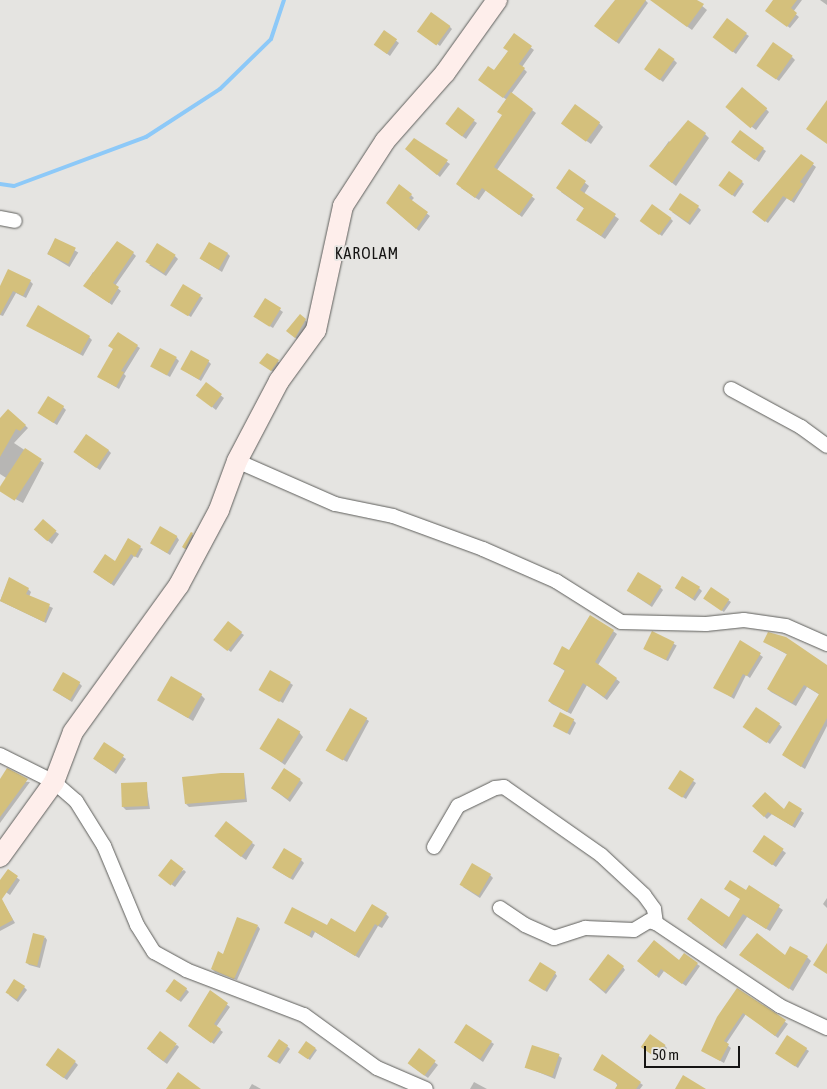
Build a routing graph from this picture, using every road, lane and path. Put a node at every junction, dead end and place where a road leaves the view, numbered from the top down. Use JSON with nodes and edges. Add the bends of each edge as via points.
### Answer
{"nodes":[{"id":1,"x":497,"y":0,"type":"edge"},
{"id":2,"x":0,"y":218,"type":"edge"},
{"id":3,"x":15,"y":221,"type":"dead end"},
{"id":4,"x":731,"y":389,"type":"dead end"},
{"id":5,"x":827,"y":446,"type":"edge"},
{"id":6,"x":237,"y":461,"type":"junction"},
{"id":7,"x":827,"y":644,"type":"edge"},
{"id":8,"x":0,"y":755,"type":"edge"},
{"id":9,"x":54,"y":782,"type":"junction"},
{"id":10,"x":434,"y":847,"type":"dead end"},
{"id":11,"x":0,"y":857,"type":"edge"},
{"id":12,"x":500,"y":908,"type":"dead end"},
{"id":13,"x":656,"y":923,"type":"junction"},
{"id":14,"x":827,"y":1028,"type":"edge"},
{"id":15,"x":426,"y":1089,"type":"edge"}],
"edges":[{"from":1,"to":6,"type":"main road","via":[[445,73],[385,142],[343,206],[316,330],[279,381]]},
{"from":2,"to":3,"type":"street"},
{"from":4,"to":5,"type":"street","via":[[801,427]]},
{"from":6,"to":7,"type":"street","via":[[335,504],[393,516],[483,549],[556,581],[621,622],[706,624],[744,620],[786,626]]},
{"from":6,"to":9,"type":"main road","via":[[219,510],[179,585],[72,732]]},
{"from":8,"to":9,"type":"street"},
{"from":9,"to":11,"type":"main road"},
{"from":9,"to":15,"type":"street","via":[[76,801],[104,846],[137,925],[154,952],[240,992],[296,1011],[377,1068]]},
{"from":10,"to":13,"type":"street","via":[[458,806],[495,788],[504,787],[602,855],[644,895],[654,909]]},
{"from":12,"to":13,"type":"street","via":[[525,926],[554,938],[585,928],[634,930],[649,921]]},
{"from":13,"to":14,"type":"street","via":[[780,1006]]}]}
